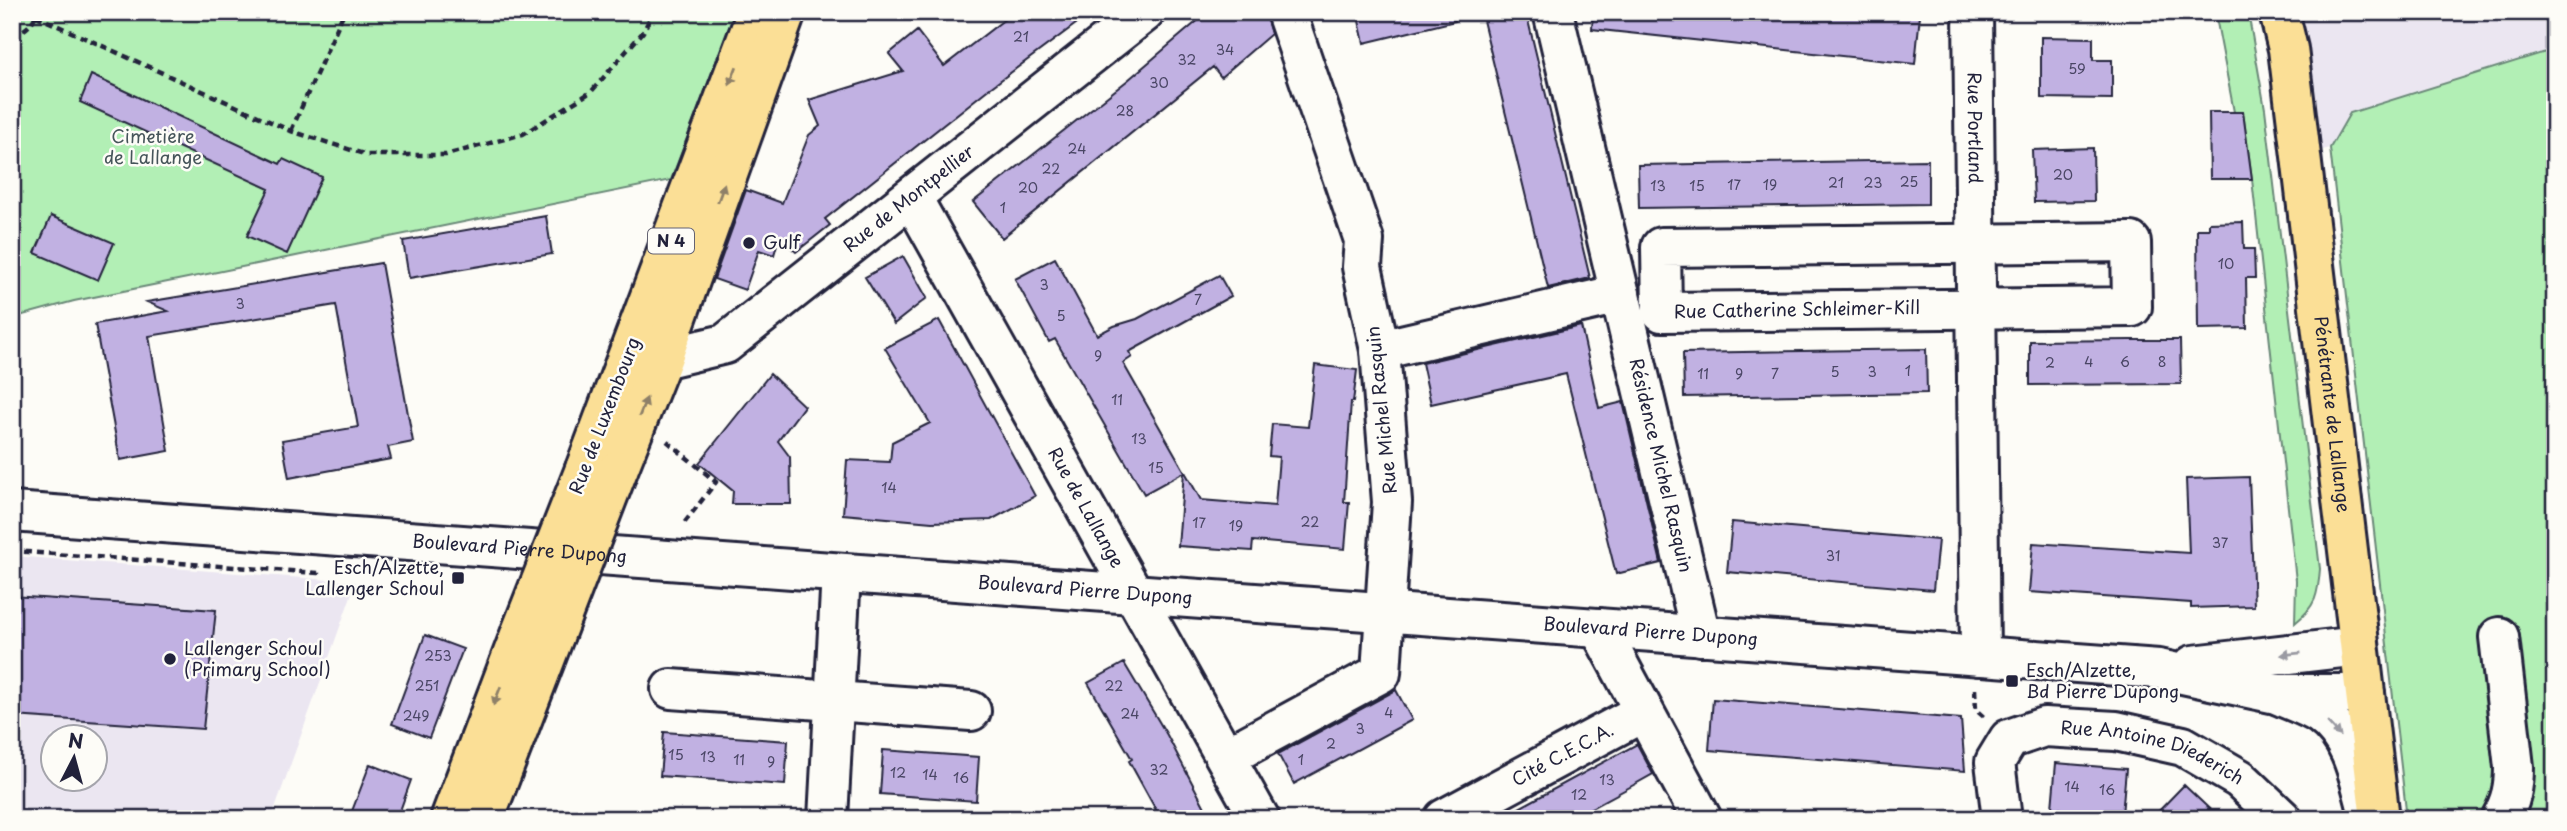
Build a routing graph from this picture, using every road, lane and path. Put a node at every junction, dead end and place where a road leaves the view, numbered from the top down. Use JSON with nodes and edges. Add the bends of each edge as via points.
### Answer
{"nodes":[{"id":1,"x":344,"y":12,"type":"edge"},
{"id":2,"x":653,"y":12,"type":"edge"},
{"id":3,"x":757,"y":12,"type":"edge"},
{"id":4,"x":786,"y":12,"type":"edge"},
{"id":5,"x":1145,"y":12,"type":"edge"},
{"id":6,"x":1286,"y":12,"type":"edge"},
{"id":7,"x":1553,"y":12,"type":"edge"},
{"id":8,"x":1973,"y":12,"type":"edge"},
{"id":9,"x":2280,"y":12,"type":"edge"},
{"id":10,"x":36,"y":14,"type":"edge"},
{"id":11,"x":12,"y":34,"type":"edge"},
{"id":12,"x":291,"y":131,"type":"junction"},
{"id":13,"x":912,"y":198,"type":"junction"},
{"id":14,"x":1977,"y":243,"type":"junction"},
{"id":15,"x":1620,"y":294,"type":"junction"},
{"id":16,"x":648,"y":302,"type":"junction"},
{"id":17,"x":1978,"y":309,"type":"junction"},
{"id":18,"x":1380,"y":350,"type":"junction"},
{"id":19,"x":662,"y":359,"type":"junction"},
{"id":20,"x":669,"y":442,"type":"dead end"},
{"id":21,"x":601,"y":470,"type":"junction"},
{"id":22,"x":12,"y":512,"type":"edge"},
{"id":23,"x":657,"y":560,"type":"junction"},
{"id":24,"x":841,"y":573,"type":"junction"},
{"id":25,"x":1135,"y":595,"type":"junction"},
{"id":26,"x":1385,"y":612,"type":"junction"},
{"id":27,"x":1599,"y":628,"type":"junction"},
{"id":28,"x":538,"y":633,"type":"junction"},
{"id":29,"x":1701,"y":636,"type":"junction"},
{"id":30,"x":2499,"y":637,"type":"dead end"},
{"id":31,"x":2359,"y":646,"type":"junction"},
{"id":32,"x":1976,"y":656,"type":"junction"},
{"id":33,"x":2159,"y":669,"type":"junction"},
{"id":34,"x":671,"y":690,"type":"dead end"},
{"id":35,"x":2276,"y":694,"type":"junction"},
{"id":36,"x":2365,"y":694,"type":"junction"},
{"id":37,"x":834,"y":701,"type":"junction"},
{"id":38,"x":971,"y":711,"type":"dead end"},
{"id":39,"x":1643,"y":712,"type":"junction"},
{"id":40,"x":2009,"y":739,"type":"junction"},
{"id":41,"x":1226,"y":757,"type":"junction"},
{"id":42,"x":450,"y":819,"type":"edge"},
{"id":43,"x":484,"y":819,"type":"edge"},
{"id":44,"x":828,"y":819,"type":"edge"},
{"id":45,"x":1260,"y":819,"type":"edge"},
{"id":46,"x":1444,"y":819,"type":"edge"},
{"id":47,"x":1702,"y":819,"type":"edge"},
{"id":48,"x":2002,"y":819,"type":"edge"},
{"id":49,"x":2282,"y":819,"type":"edge"},
{"id":50,"x":2370,"y":819,"type":"edge"},
{"id":51,"x":2380,"y":819,"type":"edge"},
{"id":52,"x":2501,"y":819,"type":"edge"}],
"edges":[{"from":1,"to":12,"type":"path"},
{"from":2,"to":12,"type":"path","via":[[643,32],[591,92],[523,134],[446,155],[367,155]]},
{"from":3,"to":16,"type":"main road","name":"Rue de Luxembourg","number":"N 4","one_way":true},
{"from":19,"to":4,"type":"main road","name":"Rue de Luxembourg","number":"N 4","one_way":true},
{"from":5,"to":13,"type":"street","name":"Rue de Montpellier"},
{"from":6,"to":18,"type":"street","name":"Rue Michel Rasquin","via":[[1364,240],[1362,267]]},
{"from":7,"to":15,"type":"street","name":"Résidence Michel Rasquin"},
{"from":8,"to":14,"type":"street","name":"Rue Portland"},
{"from":9,"to":31,"type":"main road","name":"Pénétrante de Lallange"},
{"from":10,"to":11,"type":"path","via":[[25,30]]},
{"from":10,"to":12,"type":"path"},
{"from":13,"to":19,"type":"street","name":"Rue de Montpellier","via":[[725,344]]},
{"from":13,"to":25,"type":"street","name":"Rue de Lallange"},
{"from":14,"to":17,"type":"street"},
{"from":14,"to":17,"type":"street","name":"Rue Catherine Schleimer-Kill","via":[[2131,242],[2132,307]]},
{"from":14,"to":17,"type":"street","name":"Rue Catherine Schleimer-Kill","via":[[1661,247],[1661,302],[1662,312]]},
{"from":15,"to":18,"type":"street"},
{"from":15,"to":29,"type":"street","name":"Résidence Michel Rasquin"},
{"from":16,"to":19,"type":"main road"},
{"from":16,"to":21,"type":"main road","name":"Rue de Luxembourg","number":"N 4"},
{"from":17,"to":32,"type":"street"},
{"from":18,"to":26,"type":"street","name":"Rue Michel Rasquin","via":[[1392,502]]},
{"from":21,"to":19,"type":"main road","name":"Rue de Luxembourg","number":"N 4","one_way":true},
{"from":20,"to":23,"type":"path","via":[[716,482]]},
{"from":21,"to":28,"type":"main road","name":"Rue de Luxembourg","number":"N 4","bridge":true},
{"from":22,"to":23,"type":"street","name":"Boulevard Pierre Dupong"},
{"from":23,"to":24,"type":"street","name":"Boulevard Pierre Dupong"},
{"from":24,"to":25,"type":"street","name":"Boulevard Pierre Dupong"},
{"from":24,"to":37,"type":"street"},
{"from":25,"to":26,"type":"street","name":"Boulevard Pierre Dupong"},
{"from":25,"to":41,"type":"street","name":"Rue de Lallange"},
{"from":26,"to":27,"type":"street","name":"Boulevard Pierre Dupong"},
{"from":26,"to":41,"type":"street","name":"Rue Michel Rasquin","via":[[1381,673]]},
{"from":27,"to":29,"type":"street","name":"Boulevard Pierre Dupong"},
{"from":27,"to":39,"type":"street"},
{"from":28,"to":42,"type":"main road","name":"Rue de Luxembourg","number":"N 4","one_way":true},
{"from":28,"to":43,"type":"main road","name":"Rue de Luxembourg","number":"N 4"},
{"from":29,"to":32,"type":"street","name":"Boulevard Pierre Dupong"},
{"from":30,"to":52,"type":"street","via":[[2514,767],[2512,795]]},
{"from":31,"to":33,"type":"street","name":"Boulevard Pierre Dupong","one_way":true},
{"from":31,"to":36,"type":"main road","name":"Pénétrante de Lallange"},
{"from":32,"to":33,"type":"street","name":"Boulevard Pierre Dupong"},
{"from":32,"to":40,"type":"path","via":[[1976,710]]},
{"from":33,"to":35,"type":"street","name":"Boulevard Pierre Dupong"},
{"from":34,"to":37,"type":"street"},
{"from":35,"to":36,"type":"street","name":"Boulevard Pierre Dupong"},
{"from":35,"to":50,"type":"street","name":"Boulevard Pierre Dupong","one_way":true,"via":[[2321,715],[2344,739]]},
{"from":36,"to":51,"type":"main road","name":"Pénétrante de Lallange"},
{"from":37,"to":38,"type":"street"},
{"from":37,"to":44,"type":"street"},
{"from":39,"to":46,"type":"street","name":"Cité C.E.C.A."},
{"from":39,"to":47,"type":"street"},
{"from":40,"to":48,"type":"street","via":[[1995,762]]},
{"from":40,"to":49,"type":"street","name":"Rue Antoine Diederich","via":[[2044,727],[2116,731],[2183,746],[2240,779]]},
{"from":41,"to":45,"type":"street","name":"Rue de Lallange"}]}
